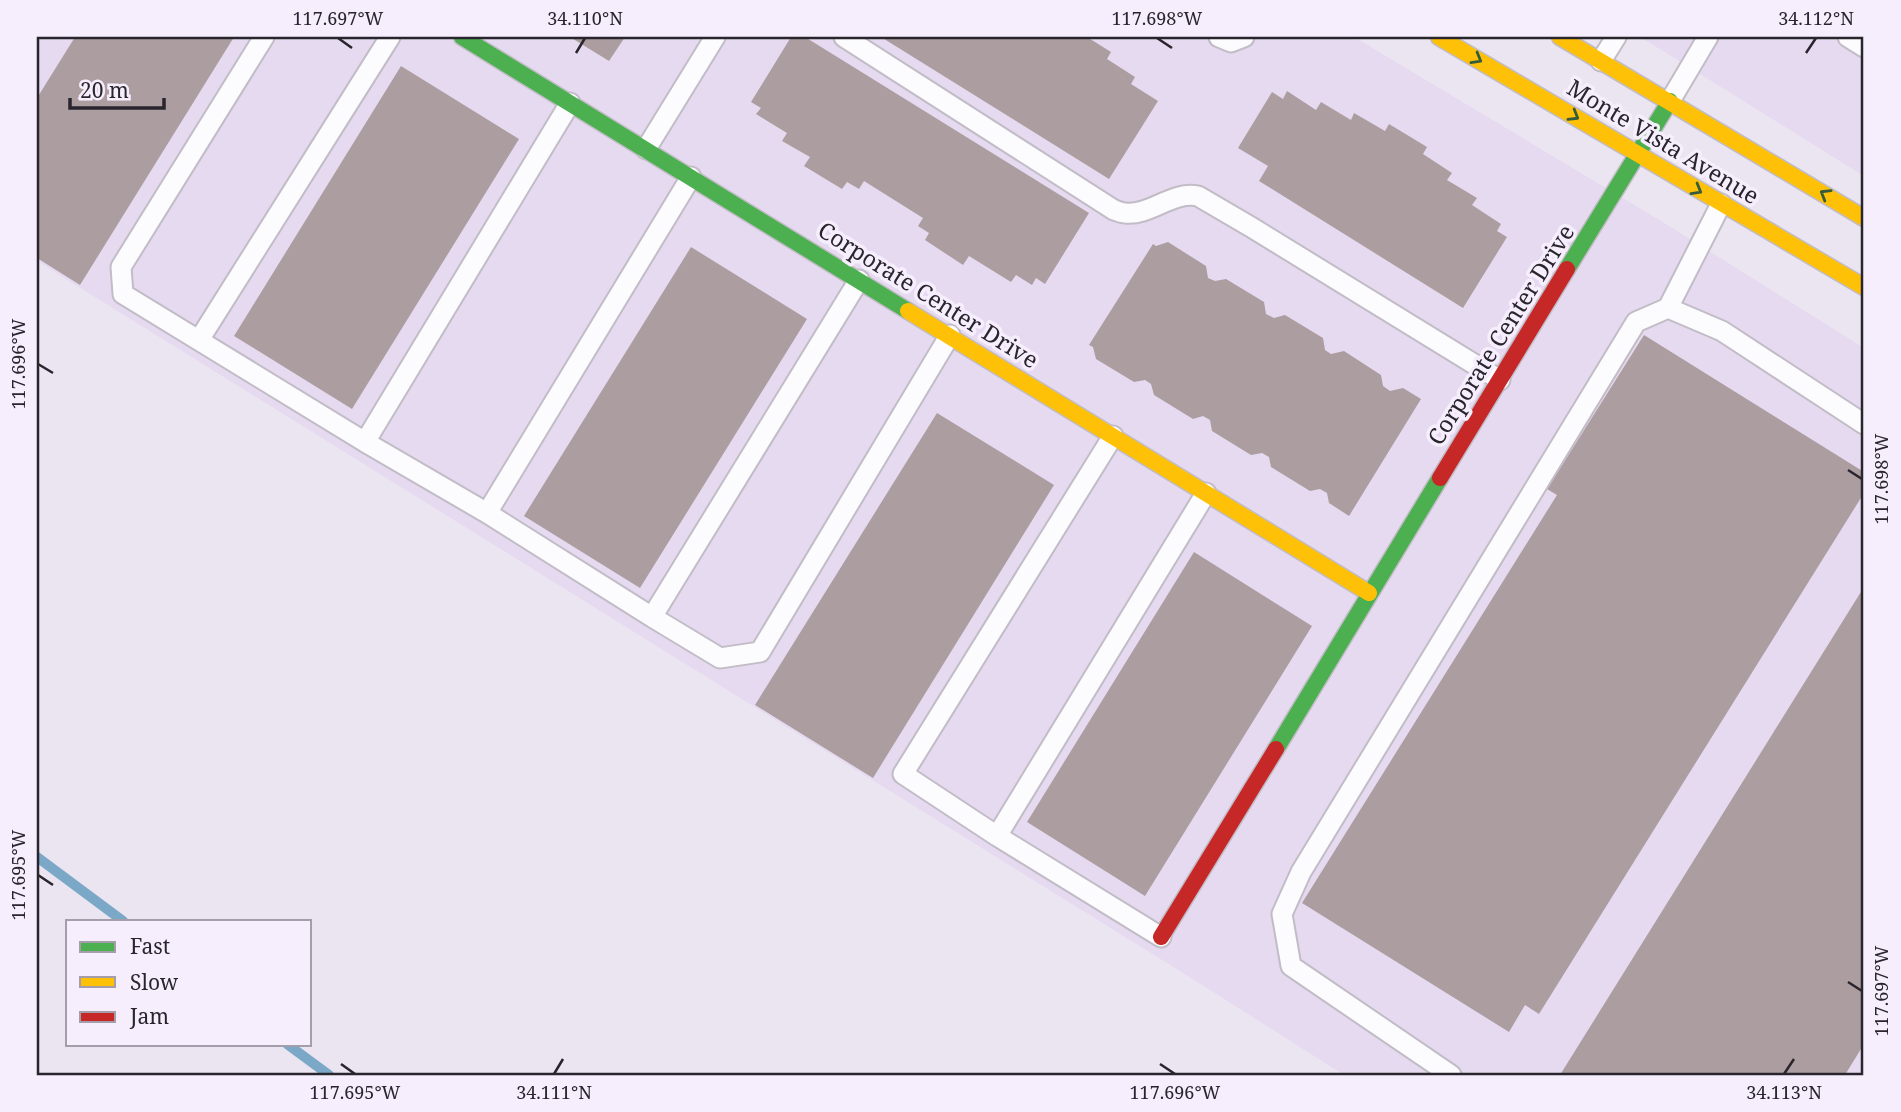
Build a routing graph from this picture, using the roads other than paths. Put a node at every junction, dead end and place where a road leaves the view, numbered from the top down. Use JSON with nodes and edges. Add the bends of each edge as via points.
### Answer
{"nodes":[{"id":1,"x":264,"y":37,"type":"edge"},
{"id":2,"x":390,"y":37,"type":"edge"},
{"id":3,"x":462,"y":37,"type":"edge"},
{"id":4,"x":715,"y":37,"type":"edge"},
{"id":5,"x":844,"y":37,"type":"edge"},
{"id":6,"x":1219,"y":37,"type":"edge"},
{"id":7,"x":1244,"y":37,"type":"edge"},
{"id":8,"x":1439,"y":37,"type":"edge"},
{"id":9,"x":1560,"y":37,"type":"edge"},
{"id":10,"x":1616,"y":37,"type":"edge"},
{"id":11,"x":1708,"y":37,"type":"edge"},
{"id":12,"x":1848,"y":37,"type":"edge"},
{"id":13,"x":1864,"y":47,"type":"edge"},
{"id":14,"x":1601,"y":61,"type":"junction"},
{"id":15,"x":1670,"y":100,"type":"junction"},
{"id":16,"x":570,"y":103,"type":"junction"},
{"id":17,"x":646,"y":149,"type":"junction"},
{"id":18,"x":1638,"y":155,"type":"junction"},
{"id":19,"x":691,"y":177,"type":"junction"},
{"id":20,"x":1721,"y":204,"type":"junction"},
{"id":21,"x":1864,"y":218,"type":"edge"},
{"id":22,"x":859,"y":280,"type":"junction"},
{"id":23,"x":1864,"y":287,"type":"edge"},
{"id":24,"x":1668,"y":308,"type":"junction"},
{"id":25,"x":950,"y":335,"type":"junction"},
{"id":26,"x":199,"y":340,"type":"junction"},
{"id":27,"x":1500,"y":380,"type":"junction"},
{"id":28,"x":1864,"y":424,"type":"edge"},
{"id":29,"x":1113,"y":436,"type":"junction"},
{"id":30,"x":365,"y":442,"type":"junction"},
{"id":31,"x":1206,"y":493,"type":"junction"},
{"id":32,"x":487,"y":513,"type":"junction"},
{"id":33,"x":1369,"y":593,"type":"junction"},
{"id":34,"x":652,"y":617,"type":"junction"},
{"id":35,"x":997,"y":836,"type":"junction"},
{"id":36,"x":1161,"y":937,"type":"joint"},
{"id":37,"x":1451,"y":1075,"type":"edge"}],
"edges":[{"from":1,"to":26,"type":"lane","via":[[121,267],[122,294]]},
{"from":2,"to":26,"type":"lane"},
{"from":3,"to":16,"type":"street","name":"Corporate Center Drive"},
{"from":4,"to":17,"type":"lane"},
{"from":5,"to":27,"type":"lane","via":[[1114,209],[1139,211],[1188,194],[1198,196]]},
{"from":6,"to":7,"type":"lane","via":[[1231,42]]},
{"from":8,"to":18,"type":"street","name":"Monte Vista Avenue","one_way":true},
{"from":9,"to":14,"type":"street","name":"Monte Vista Avenue"},
{"from":10,"to":14,"type":"lane"},
{"from":11,"to":15,"type":"lane"},
{"from":12,"to":13,"type":"lane"},
{"from":14,"to":15,"type":"street","name":"Monte Vista Avenue"},
{"from":15,"to":18,"type":"street","name":"Corporate Center Drive"},
{"from":21,"to":15,"type":"street","name":"Monte Vista Avenue","one_way":true},
{"from":16,"to":17,"type":"street","name":"Corporate Center Drive"},
{"from":16,"to":30,"type":"lane"},
{"from":17,"to":19,"type":"street","name":"Corporate Center Drive"},
{"from":18,"to":20,"type":"street","name":"Monte Vista Avenue","one_way":true},
{"from":18,"to":27,"type":"street","name":"Corporate Center Drive"},
{"from":19,"to":22,"type":"street","name":"Corporate Center Drive"},
{"from":19,"to":32,"type":"lane"},
{"from":20,"to":23,"type":"street","name":"Monte Vista Avenue"},
{"from":20,"to":24,"type":"lane"},
{"from":22,"to":25,"type":"street","name":"Corporate Center Drive"},
{"from":22,"to":34,"type":"lane"},
{"from":24,"to":28,"type":"lane","via":[[1722,331]]},
{"from":24,"to":37,"type":"lane","via":[[1636,322],[1301,872],[1282,914],[1291,966]]},
{"from":25,"to":29,"type":"street","name":"Corporate Center Drive"},
{"from":25,"to":34,"type":"lane","via":[[760,652],[720,658]]},
{"from":26,"to":30,"type":"lane"},
{"from":27,"to":33,"type":"street","name":"Corporate Center Drive"},
{"from":29,"to":31,"type":"street","name":"Corporate Center Drive"},
{"from":29,"to":35,"type":"lane","via":[[903,774]]},
{"from":30,"to":32,"type":"lane"},
{"from":31,"to":33,"type":"street","name":"Corporate Center Drive"},
{"from":31,"to":35,"type":"lane"},
{"from":32,"to":34,"type":"lane"},
{"from":33,"to":36,"type":"street","name":"Corporate Center Drive"},
{"from":35,"to":36,"type":"lane"}]}
